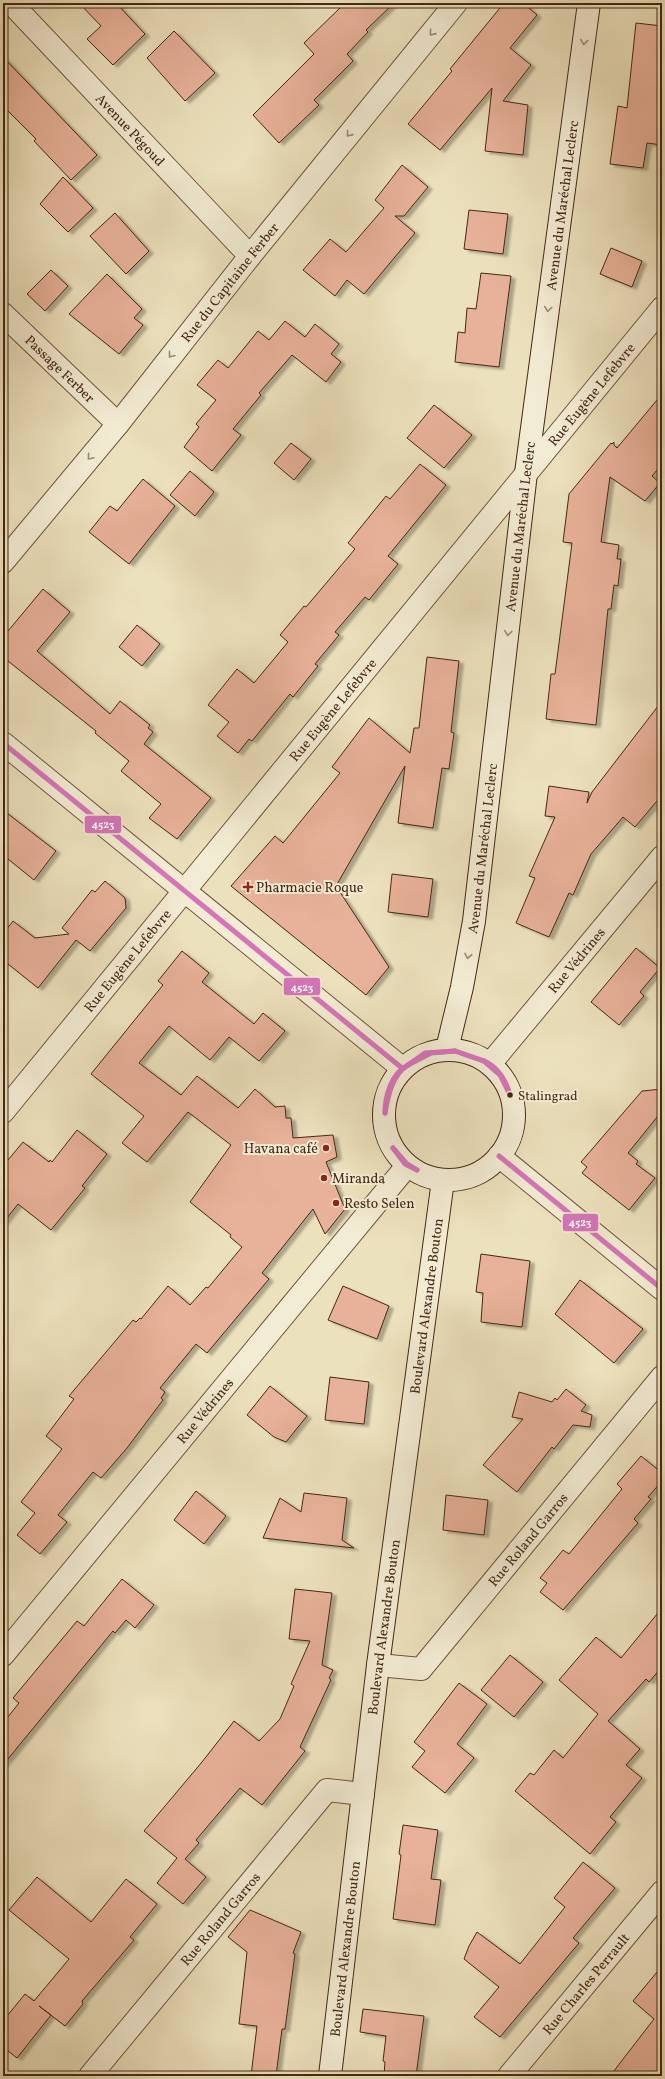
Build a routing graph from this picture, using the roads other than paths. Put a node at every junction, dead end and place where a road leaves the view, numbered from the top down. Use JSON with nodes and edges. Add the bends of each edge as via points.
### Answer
{"nodes":[{"id":1,"x":11,"y":3,"type":"edge"},
{"id":2,"x":456,"y":3,"type":"edge"},
{"id":3,"x":590,"y":3,"type":"edge"},
{"id":4,"x":250,"y":256,"type":"junction"},
{"id":5,"x":662,"y":308,"type":"edge"},
{"id":6,"x":3,"y":314,"type":"edge"},
{"id":7,"x":118,"y":424,"type":"junction"},
{"id":8,"x":526,"y":473,"type":"junction"},
{"id":9,"x":3,"y":562,"type":"edge"},
{"id":10,"x":3,"y":743,"type":"edge"},
{"id":11,"x":662,"y":857,"type":"edge"},
{"id":12,"x":184,"y":892,"type":"junction"},
{"id":13,"x":447,"y":1049,"type":"junction"},
{"id":14,"x":490,"y":1064,"type":"junction"},
{"id":15,"x":402,"y":1068,"type":"junction"},
{"id":16,"x":3,"y":1112,"type":"edge"},
{"id":17,"x":499,"y":1156,"type":"junction"},
{"id":18,"x":407,"y":1166,"type":"junction"},
{"id":19,"x":444,"y":1180,"type":"junction"},
{"id":20,"x":662,"y":1289,"type":"edge"},
{"id":21,"x":662,"y":1377,"type":"edge"},
{"id":22,"x":3,"y":1655,"type":"edge"},
{"id":23,"x":378,"y":1665,"type":"junction"},
{"id":24,"x":363,"y":1794,"type":"junction"},
{"id":25,"x":662,"y":1892,"type":"edge"},
{"id":26,"x":90,"y":2076,"type":"edge"},
{"id":27,"x":330,"y":2076,"type":"edge"},
{"id":28,"x":509,"y":2076,"type":"edge"}],
"edges":[{"from":1,"to":4,"type":"street","name":"Avenue Pégoud"},
{"from":2,"to":4,"type":"street","name":"Rue du Capitaine Ferber","one_way":true},
{"from":3,"to":8,"type":"street","name":"Avenue du Maréchal Leclerc","one_way":true},
{"from":4,"to":7,"type":"street","name":"Rue du Capitaine Ferber","one_way":true},
{"from":5,"to":8,"type":"street","name":"Rue Eugène Lefebvre"},
{"from":6,"to":7,"type":"street","name":"Passage Ferber"},
{"from":7,"to":9,"type":"street","name":"Rue du Capitaine Ferber","one_way":true},
{"from":8,"to":12,"type":"street","name":"Rue Eugène Lefebvre"},
{"from":8,"to":13,"type":"street","name":"Avenue du Maréchal Leclerc","one_way":true,"via":[[474,921]]},
{"from":10,"to":12,"type":"street"},
{"from":11,"to":14,"type":"street","name":"Rue Védrines"},
{"from":12,"to":15,"type":"street"},
{"from":12,"to":16,"type":"street","name":"Rue Eugène Lefebvre"},
{"from":13,"to":14,"type":"street","via":[[470,1053]]},
{"from":13,"to":15,"type":"street","via":[[415,1058]]},
{"from":14,"to":17,"type":"street","via":[[504,1079],[512,1098],[514,1118],[510,1138]]},
{"from":15,"to":18,"type":"street","via":[[391,1083],[385,1100],[383,1119],[395,1153]]},
{"from":17,"to":19,"type":"street","via":[[488,1167],[474,1175]]},
{"from":17,"to":20,"type":"street"},
{"from":18,"to":19,"type":"street","via":[[425,1176]]},
{"from":18,"to":22,"type":"street","name":"Rue Védrines"},
{"from":19,"to":23,"type":"street","name":"Boulevard Alexandre Bouton"},
{"from":21,"to":23,"type":"street","name":"Rue Roland Garros","via":[[422,1669]]},
{"from":23,"to":24,"type":"street","name":"Boulevard Alexandre Bouton"},
{"from":24,"to":26,"type":"street","name":"Rue Roland Garros","via":[[328,1790]]},
{"from":24,"to":27,"type":"street","name":"Boulevard Alexandre Bouton"},
{"from":25,"to":28,"type":"street","name":"Rue Charles Perrault"}]}
